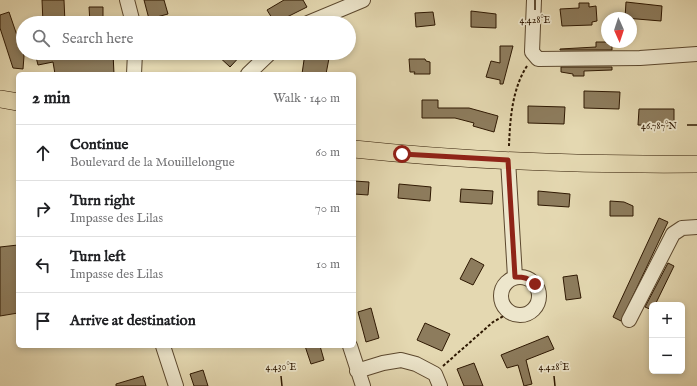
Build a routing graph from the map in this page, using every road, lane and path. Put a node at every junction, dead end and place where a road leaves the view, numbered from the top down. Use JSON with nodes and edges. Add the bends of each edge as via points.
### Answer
{"nodes":[{"id":1,"x":128,"y":0,"type":"edge"},
{"id":2,"x":363,"y":0,"type":"edge"},
{"id":3,"x":534,"y":0,"type":"edge"},
{"id":4,"x":131,"y":16,"type":"edge"},
{"id":5,"x":325,"y":16,"type":"edge"},
{"id":6,"x":697,"y":54,"type":"edge"},
{"id":7,"x":534,"y":55,"type":"junction"},
{"id":8,"x":135,"y":60,"type":"edge"},
{"id":9,"x":263,"y":60,"type":"edge"},
{"id":10,"x":134,"y":72,"type":"edge"},
{"id":11,"x":250,"y":72,"type":"edge"},
{"id":12,"x":0,"y":99,"type":"edge"},
{"id":13,"x":16,"y":102,"type":"edge"},
{"id":14,"x":356,"y":149,"type":"edge"},
{"id":15,"x":508,"y":160,"type":"junction"},
{"id":16,"x":697,"y":164,"type":"edge"},
{"id":17,"x":697,"y":227,"type":"edge"},
{"id":18,"x":515,"y":277,"type":"junction"},
{"id":19,"x":511,"y":312,"type":"junction"},
{"id":20,"x":629,"y":320,"type":"dead end"},
{"id":21,"x":164,"y":348,"type":"edge"},
{"id":22,"x":351,"y":348,"type":"edge"},
{"id":23,"x":357,"y":371,"type":"junction"},
{"id":24,"x":438,"y":380,"type":"edge"},
{"id":25,"x":176,"y":386,"type":"edge"},
{"id":26,"x":363,"y":386,"type":"edge"}],
"edges":[{"from":1,"to":4,"type":"street"},
{"from":2,"to":5,"type":"street"},
{"from":3,"to":7,"type":"street"},
{"from":6,"to":7,"type":"street","via":[[553,60],[538,59]]},
{"from":7,"to":15,"type":"path","via":[[522,74],[510,116]]},
{"from":8,"to":10,"type":"street"},
{"from":9,"to":11,"type":"street"},
{"from":12,"to":13,"type":"main road"},
{"from":14,"to":15,"type":"main road"},
{"from":15,"to":16,"type":"main road"},
{"from":15,"to":18,"type":"street"},
{"from":17,"to":20,"type":"street","via":[[682,228],[673,234]]},
{"from":18,"to":19,"type":"street","via":[[504,286],[502,294],[505,308]]},
{"from":18,"to":19,"type":"street","via":[[530,279],[535,284],[539,298],[532,311],[526,314]]},
{"from":19,"to":24,"type":"path","via":[[493,322]]},
{"from":21,"to":25,"type":"street"},
{"from":22,"to":23,"type":"street"},
{"from":23,"to":24,"type":"street","via":[[402,360],[416,364]]},
{"from":23,"to":26,"type":"street"}]}
